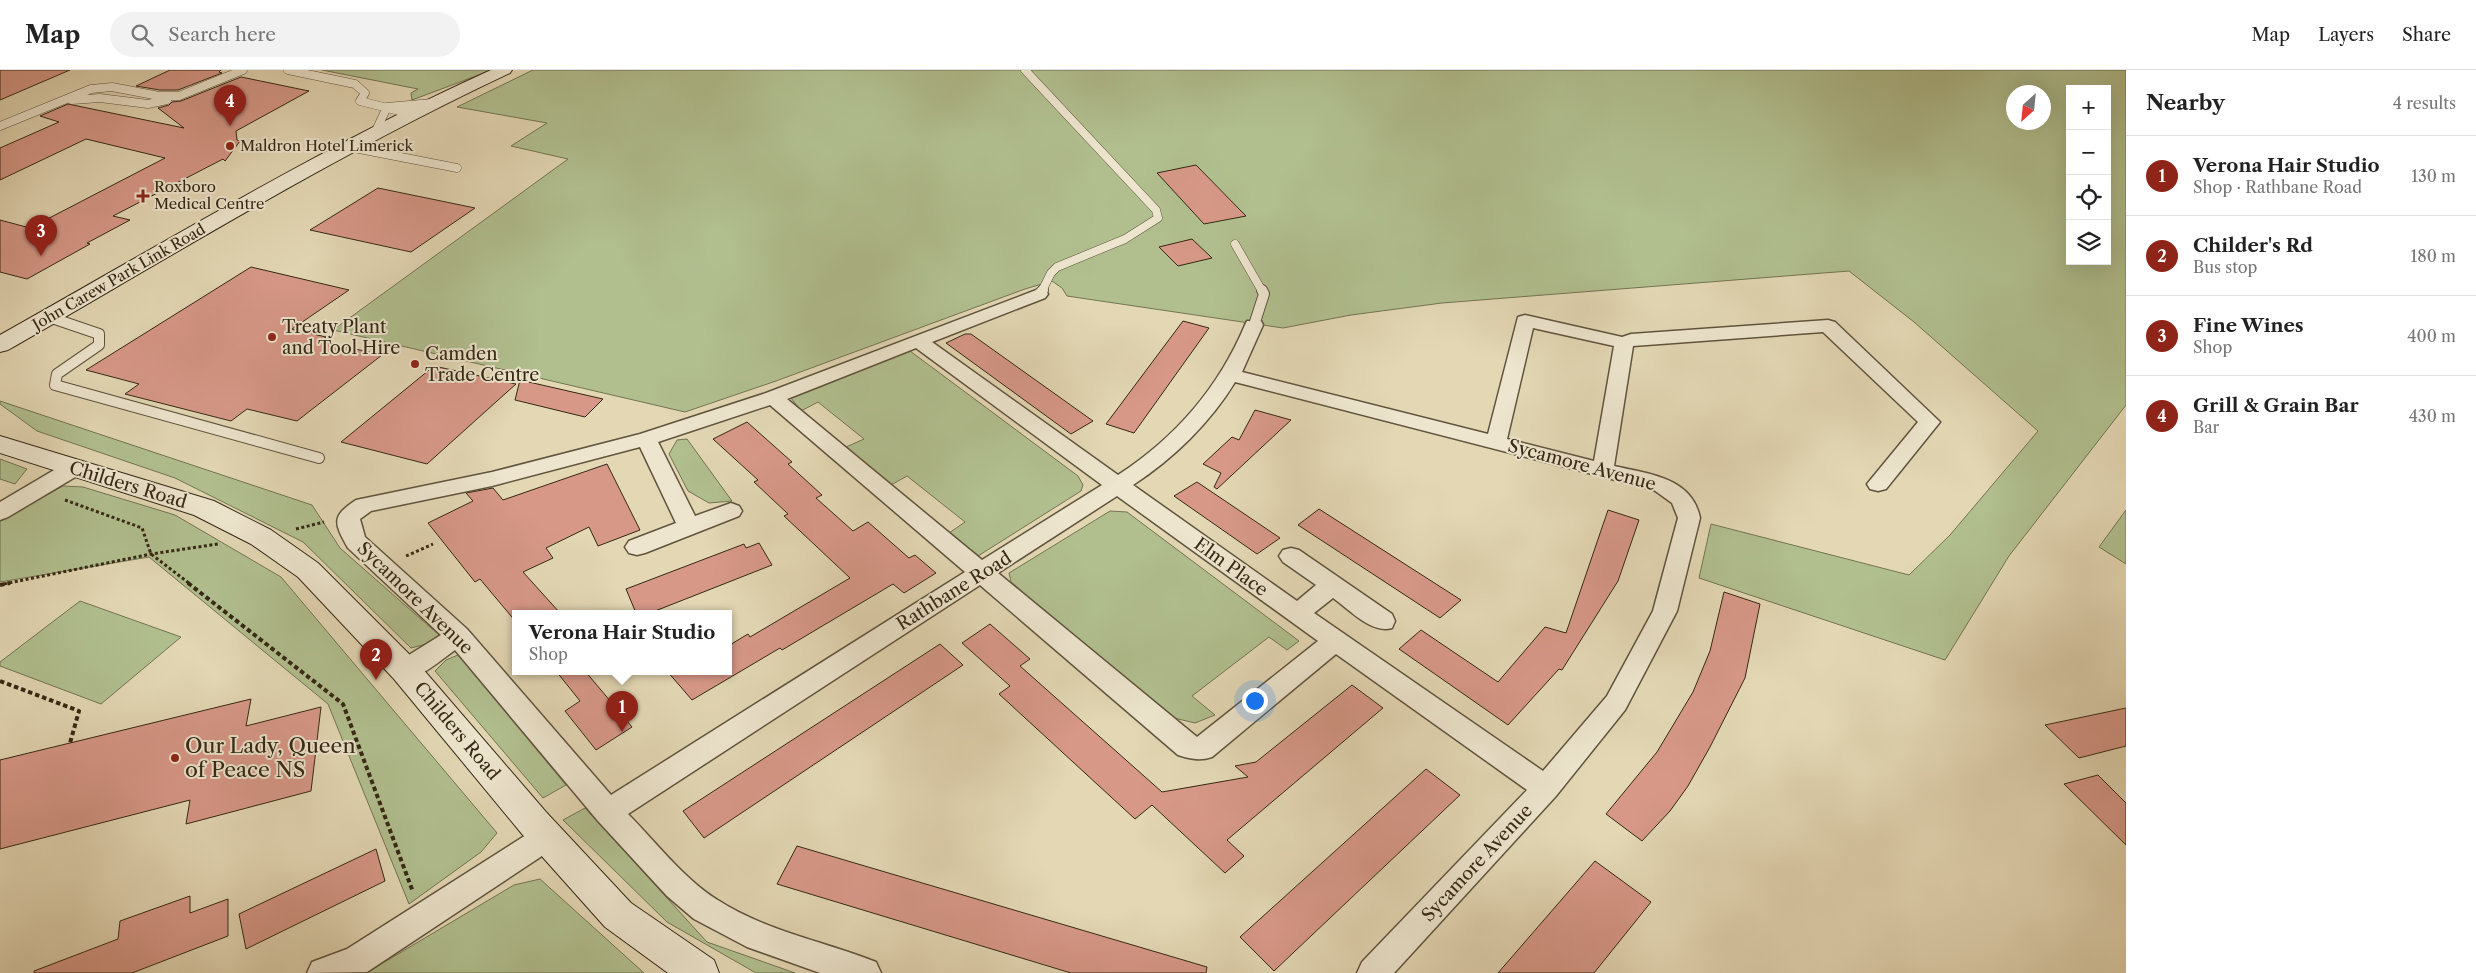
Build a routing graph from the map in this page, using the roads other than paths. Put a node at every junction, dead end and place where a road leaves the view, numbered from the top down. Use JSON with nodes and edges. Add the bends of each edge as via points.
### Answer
{"nodes":[{"id":1,"x":243,"y":70,"type":"edge"},
{"id":2,"x":288,"y":70,"type":"edge"},
{"id":3,"x":504,"y":70,"type":"edge"},
{"id":4,"x":1025,"y":70,"type":"edge"},
{"id":5,"x":178,"y":96,"type":"junction"},
{"id":6,"x":55,"y":103,"type":"junction"},
{"id":7,"x":432,"y":103,"type":"junction"},
{"id":8,"x":387,"y":107,"type":"junction"},
{"id":9,"x":411,"y":114,"type":"junction"},
{"id":10,"x":0,"y":126,"type":"edge"},
{"id":11,"x":375,"y":133,"type":"junction"},
{"id":12,"x":349,"y":147,"type":"junction"},
{"id":13,"x":457,"y":168,"type":"dead end"},
{"id":14,"x":1235,"y":244,"type":"dead end"},
{"id":15,"x":1039,"y":294,"type":"joint"},
{"id":16,"x":49,"y":317,"type":"junction"},
{"id":17,"x":1254,"y":325,"type":"joint"},
{"id":18,"x":919,"y":342,"type":"junction"},
{"id":19,"x":1624,"y":343,"type":"junction"},
{"id":20,"x":0,"y":345,"type":"edge"},
{"id":21,"x":1232,"y":375,"type":"junction"},
{"id":22,"x":773,"y":397,"type":"junction"},
{"id":23,"x":646,"y":440,"type":"junction"},
{"id":24,"x":1496,"y":443,"type":"junction"},
{"id":25,"x":0,"y":444,"type":"edge"},
{"id":26,"x":319,"y":458,"type":"dead end"},
{"id":27,"x":74,"y":468,"type":"junction"},
{"id":28,"x":1603,"y":470,"type":"junction"},
{"id":29,"x":1878,"y":484,"type":"dead end"},
{"id":30,"x":1118,"y":486,"type":"junction"},
{"id":31,"x":730,"y":511,"type":"dead end"},
{"id":32,"x":0,"y":512,"type":"edge"},
{"id":33,"x":688,"y":526,"type":"junction"},
{"id":34,"x":637,"y":547,"type":"dead end"},
{"id":35,"x":1291,"y":556,"type":"dead end"},
{"id":36,"x":982,"y":573,"type":"junction"},
{"id":37,"x":1332,"y":585,"type":"junction"},
{"id":38,"x":1297,"y":614,"type":"junction"},
{"id":39,"x":1383,"y":621,"type":"dead end"},
{"id":40,"x":458,"y":636,"type":"junction"},
{"id":41,"x":1335,"y":641,"type":"junction"},
{"id":42,"x":405,"y":670,"type":"junction"},
{"id":43,"x":1546,"y":788,"type":"junction"},
{"id":44,"x":608,"y":812,"type":"junction"},
{"id":45,"x":547,"y":837,"type":"junction"},
{"id":46,"x":323,"y":973,"type":"edge"},
{"id":47,"x":700,"y":973,"type":"edge"},
{"id":48,"x":865,"y":973,"type":"edge"},
{"id":49,"x":1373,"y":973,"type":"edge"}],
"edges":[{"from":1,"to":5,"type":"lane"},
{"from":2,"to":8,"type":"lane","via":[[356,84],[365,93],[360,102]]},
{"from":3,"to":7,"type":"main road","name":"John Carew Park Link Road"},
{"from":4,"to":15,"type":"lane","via":[[1156,210],[1158,218],[1153,225],[1057,267],[1050,272],[1044,290]]},
{"from":5,"to":6,"type":"lane","via":[[148,104],[100,98]]},
{"from":5,"to":6,"type":"lane","via":[[160,97],[102,86]]},
{"from":6,"to":10,"type":"lane"},
{"from":7,"to":8,"type":"lane"},
{"from":7,"to":9,"type":"main road","name":"John Carew Park Link Road"},
{"from":8,"to":9,"type":"lane"},
{"from":8,"to":11,"type":"lane"},
{"from":9,"to":11,"type":"main road","name":"John Carew Park Link Road"},
{"from":11,"to":12,"type":"main road","name":"John Carew Park Link Road"},
{"from":12,"to":13,"type":"lane"},
{"from":12,"to":16,"type":"main road","name":"John Carew Park Link Road"},
{"from":14,"to":17,"type":"lane","via":[[1264,294]]},
{"from":15,"to":18,"type":"street"},
{"from":16,"to":20,"type":"main road","name":"John Carew Park Link Road"},
{"from":16,"to":26,"type":"lane","via":[[99,334],[99,345],[56,374],[56,386]]},
{"from":17,"to":21,"type":"street","name":"Rathbane Road"},
{"from":18,"to":22,"type":"street"},
{"from":18,"to":30,"type":"street","name":"Elm Place"},
{"from":19,"to":24,"type":"street","via":[[1525,321]]},
{"from":19,"to":28,"type":"street"},
{"from":19,"to":29,"type":"street","via":[[1828,326],[1930,422]]},
{"from":21,"to":24,"type":"street","name":"Sycamore Avenue"},
{"from":21,"to":30,"type":"street","name":"Rathbane Road","via":[[1196,423]]},
{"from":22,"to":23,"type":"street"},
{"from":22,"to":36,"type":"street"},
{"from":23,"to":33,"type":"street"},
{"from":23,"to":40,"type":"street","name":"Sycamore Avenue","via":[[492,479],[364,506],[348,516],[356,542]]},
{"from":24,"to":28,"type":"street","name":"Sycamore Avenue"},
{"from":25,"to":27,"type":"main road","name":"Childers Road"},
{"from":27,"to":32,"type":"street"},
{"from":27,"to":42,"type":"main road","name":"Childers Road","via":[[204,508],[261,537],[308,570]]},
{"from":28,"to":43,"type":"street","name":"Sycamore Avenue","via":[[1671,490],[1684,502],[1689,518],[1671,594],[1616,703]]},
{"from":30,"to":36,"type":"street","name":"Rathbane Road"},
{"from":30,"to":38,"type":"street","name":"Elm Place"},
{"from":31,"to":33,"type":"street"},
{"from":33,"to":34,"type":"street"},
{"from":35,"to":37,"type":"street"},
{"from":36,"to":41,"type":"street","via":[[1188,747],[1202,749]]},
{"from":36,"to":44,"type":"street","name":"Rathbane Road"},
{"from":37,"to":38,"type":"street"},
{"from":37,"to":39,"type":"street"},
{"from":38,"to":41,"type":"street","name":"Elm Place"},
{"from":40,"to":42,"type":"street"},
{"from":40,"to":44,"type":"street","name":"Sycamore Avenue"},
{"from":41,"to":43,"type":"street","name":"Elm Place"},
{"from":42,"to":45,"type":"main road","name":"Childers Road"},
{"from":43,"to":49,"type":"street","name":"Sycamore Avenue"},
{"from":44,"to":48,"type":"street","name":"Sycamore Avenue","via":[[704,909],[758,937]]},
{"from":45,"to":46,"type":"street","via":[[356,962]]},
{"from":45,"to":47,"type":"main road","name":"Childers Road","via":[[618,916]]}]}
